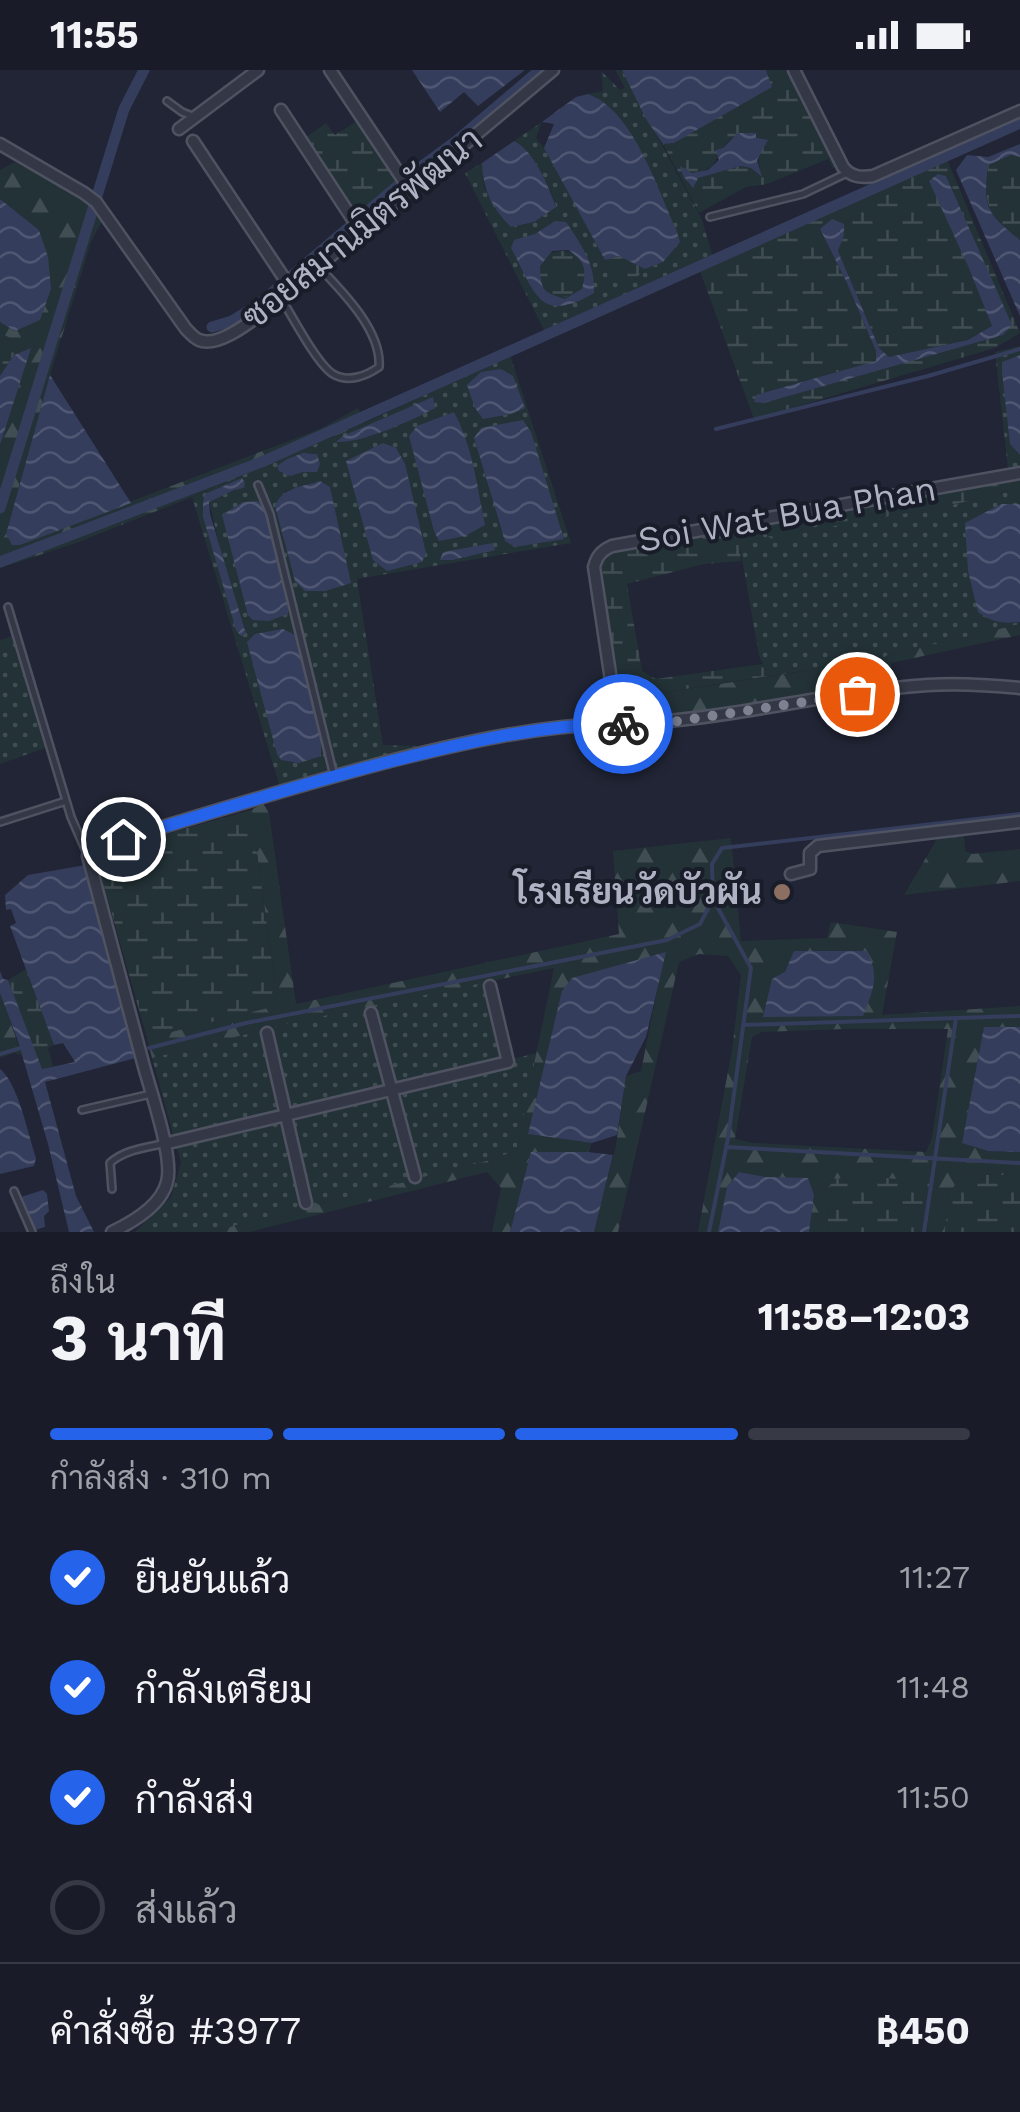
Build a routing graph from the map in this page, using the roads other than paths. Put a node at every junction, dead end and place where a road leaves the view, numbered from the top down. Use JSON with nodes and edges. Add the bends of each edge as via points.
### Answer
{"nodes":[{"id":1,"x":330,"y":70,"type":"edge"},
{"id":2,"x":553,"y":70,"type":"edge"},
{"id":3,"x":794,"y":70,"type":"edge"},
{"id":4,"x":256,"y":71,"type":"edge"},
{"id":5,"x":168,"y":101,"type":"dead end"},
{"id":6,"x":280,"y":110,"type":"dead end"},
{"id":7,"x":1020,"y":111,"type":"edge"},
{"id":8,"x":196,"y":117,"type":"junction"},
{"id":9,"x":179,"y":130,"type":"dead end"},
{"id":10,"x":194,"y":141,"type":"dead end"},
{"id":11,"x":0,"y":144,"type":"edge"},
{"id":12,"x":847,"y":173,"type":"junction"},
{"id":13,"x":410,"y":190,"type":"junction"},
{"id":14,"x":710,"y":217,"type":"dead end"},
{"id":15,"x":360,"y":232,"type":"junction"},
{"id":16,"x":319,"y":267,"type":"junction"},
{"id":17,"x":292,"y":290,"type":"junction"},
{"id":18,"x":282,"y":298,"type":"junction"},
{"id":19,"x":1020,"y":473,"type":"edge"},
{"id":20,"x":258,"y":485,"type":"dead end"},
{"id":21,"x":8,"y":607,"type":"dead end"},
{"id":22,"x":1020,"y":688,"type":"edge"},
{"id":23,"x":603,"y":724,"type":"junction"},
{"id":24,"x":334,"y":776,"type":"junction"},
{"id":25,"x":66,"y":801,"type":"junction"},
{"id":26,"x":0,"y":822,"type":"edge"},
{"id":27,"x":1020,"y":822,"type":"edge"},
{"id":28,"x":88,"y":856,"type":"junction"},
{"id":29,"x":791,"y":874,"type":"dead end"},
{"id":30,"x":490,"y":986,"type":"dead end"},
{"id":31,"x":371,"y":1013,"type":"dead end"},
{"id":32,"x":266,"y":1033,"type":"dead end"},
{"id":33,"x":392,"y":1090,"type":"junction"},
{"id":34,"x":152,"y":1094,"type":"junction"},
{"id":35,"x":82,"y":1110,"type":"dead end"},
{"id":36,"x":286,"y":1115,"type":"junction"},
{"id":37,"x":164,"y":1144,"type":"junction"},
{"id":38,"x":415,"y":1177,"type":"dead end"},
{"id":39,"x":112,"y":1189,"type":"dead end"},
{"id":40,"x":14,"y":1191,"type":"dead end"},
{"id":41,"x":306,"y":1203,"type":"dead end"},
{"id":42,"x":32,"y":1232,"type":"edge"},
{"id":43,"x":112,"y":1232,"type":"edge"}],
"edges":[{"from":1,"to":13,"type":"street"},
{"from":2,"to":13,"type":"street","name":"ซอยสมานมิตรพัฒนา"},
{"from":3,"to":12,"type":"street"},
{"from":4,"to":8,"type":"street"},
{"from":5,"to":8,"type":"lane"},
{"from":6,"to":15,"type":"street"},
{"from":7,"to":12,"type":"street","via":[[873,176]]},
{"from":8,"to":9,"type":"street"},
{"from":10,"to":17,"type":"street"},
{"from":11,"to":18,"type":"street","name":"ซอยสมานมิตรพัฒนา","via":[[96,202],[200,341],[236,331]]},
{"from":12,"to":14,"type":"lane","via":[[804,194]]},
{"from":13,"to":15,"type":"street","name":"ซอยสมานมิตรพัฒนา"},
{"from":15,"to":16,"type":"street","name":"ซอยสมานมิตรพัฒนา"},
{"from":16,"to":17,"type":"street","name":"ซอยสมานมิตรพัฒนา"},
{"from":16,"to":18,"type":"lane","via":[[376,344],[379,367],[367,376],[334,374]]},
{"from":17,"to":18,"type":"street","name":"ซอยสมานมิตรพัฒนา"},
{"from":19,"to":23,"type":"street","name":"Soi Wat Bua Phan","via":[[603,550],[594,579],[614,700]]},
{"from":20,"to":24,"type":"lane"},
{"from":21,"to":25,"type":"lane"},
{"from":22,"to":23,"type":"street","via":[[932,684],[672,722]]},
{"from":23,"to":24,"type":"street","via":[[470,741]]},
{"from":24,"to":28,"type":"street","via":[[123,839]]},
{"from":25,"to":26,"type":"lane"},
{"from":25,"to":28,"type":"lane"},
{"from":27,"to":29,"type":"street","via":[[818,846],[810,853],[810,870]]},
{"from":28,"to":34,"type":"street"},
{"from":30,"to":33,"type":"street","via":[[508,1062]]},
{"from":31,"to":33,"type":"street"},
{"from":32,"to":36,"type":"street"},
{"from":33,"to":36,"type":"street"},
{"from":33,"to":38,"type":"street"},
{"from":34,"to":35,"type":"lane"},
{"from":34,"to":37,"type":"street"},
{"from":36,"to":37,"type":"street"},
{"from":36,"to":41,"type":"street"},
{"from":37,"to":39,"type":"lane","via":[[110,1163]]},
{"from":37,"to":43,"type":"street","via":[[169,1169],[160,1197]]},
{"from":40,"to":42,"type":"lane"}]}
